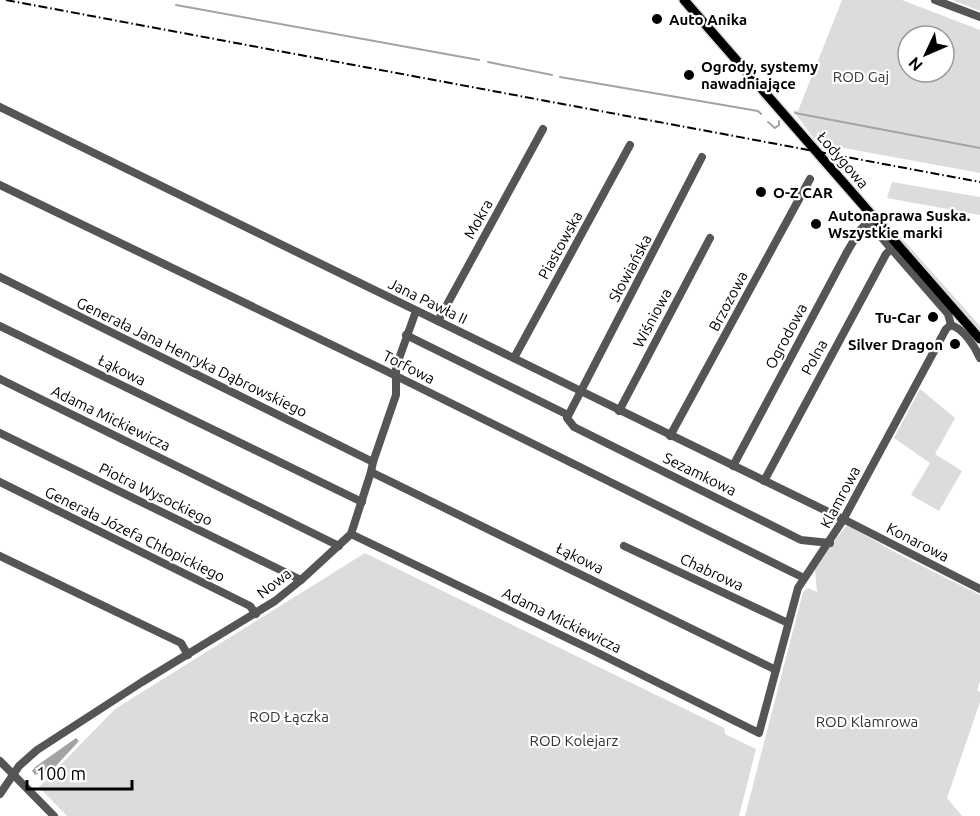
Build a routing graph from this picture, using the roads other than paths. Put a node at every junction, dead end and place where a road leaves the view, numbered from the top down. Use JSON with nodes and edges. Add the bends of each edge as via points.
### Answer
{"nodes":[{"id":1,"x":684,"y":0,"type":"edge"},
{"id":2,"x":935,"y":0,"type":"edge"},
{"id":3,"x":980,"y":17,"type":"edge"},
{"id":4,"x":0,"y":107,"type":"edge"},
{"id":5,"x":543,"y":129,"type":"dead end"},
{"id":6,"x":630,"y":145,"type":"dead end"},
{"id":7,"x":702,"y":157,"type":"dead end"},
{"id":8,"x":810,"y":179,"type":"dead end"},
{"id":9,"x":0,"y":185,"type":"edge"},
{"id":10,"x":710,"y":238,"type":"dead end"},
{"id":11,"x":892,"y":248,"type":"junction"},
{"id":12,"x":0,"y":277,"type":"edge"},
{"id":13,"x":416,"y":310,"type":"junction"},
{"id":14,"x":438,"y":321,"type":"junction"},
{"id":15,"x":951,"y":325,"type":"junction"},
{"id":16,"x":0,"y":326,"type":"edge"},
{"id":17,"x":406,"y":336,"type":"junction"},
{"id":18,"x":980,"y":339,"type":"edge"},
{"id":19,"x":514,"y":358,"type":"junction"},
{"id":20,"x":980,"y":358,"type":"edge"},
{"id":21,"x":396,"y":376,"type":"junction"},
{"id":22,"x":0,"y":379,"type":"edge"},
{"id":23,"x":580,"y":392,"type":"junction"},
{"id":24,"x":619,"y":411,"type":"junction"},
{"id":25,"x":568,"y":415,"type":"junction"},
{"id":26,"x":0,"y":433,"type":"edge"},
{"id":27,"x":670,"y":436,"type":"junction"},
{"id":28,"x":373,"y":462,"type":"junction"},
{"id":29,"x":733,"y":466,"type":"junction"},
{"id":30,"x":371,"y":472,"type":"junction"},
{"id":31,"x":764,"y":481,"type":"junction"},
{"id":32,"x":0,"y":482,"type":"edge"},
{"id":33,"x":362,"y":502,"type":"junction"},
{"id":34,"x":843,"y":520,"type":"junction"},
{"id":35,"x":351,"y":534,"type":"junction"},
{"id":36,"x":830,"y":543,"type":"junction"},
{"id":37,"x":339,"y":546,"type":"junction"},
{"id":38,"x":624,"y":546,"type":"dead end"},
{"id":39,"x":0,"y":556,"type":"edge"},
{"id":40,"x":804,"y":578,"type":"junction"},
{"id":41,"x":301,"y":580,"type":"junction"},
{"id":42,"x":980,"y":589,"type":"edge"},
{"id":43,"x":256,"y":614,"type":"junction"},
{"id":44,"x":789,"y":623,"type":"junction"},
{"id":45,"x":188,"y":654,"type":"junction"},
{"id":46,"x":776,"y":670,"type":"junction"},
{"id":47,"x":759,"y":733,"type":"joint"},
{"id":48,"x":0,"y":761,"type":"edge"},
{"id":49,"x":13,"y":775,"type":"junction"},
{"id":50,"x":0,"y":794,"type":"edge"},
{"id":51,"x":54,"y":816,"type":"edge"}],
"edges":[{"from":1,"to":18,"type":"main road","name":"Łodygowa"},
{"from":2,"to":3,"type":"street"},
{"from":4,"to":13,"type":"street","name":"Jana Pawła II"},
{"from":5,"to":14,"type":"street","name":"Mokra"},
{"from":6,"to":19,"type":"street","name":"Piastowska"},
{"from":7,"to":23,"type":"street","name":"Słowiańska"},
{"from":8,"to":27,"type":"street","name":"Brzozowa"},
{"from":9,"to":21,"type":"street","name":"Torfowa"},
{"from":10,"to":24,"type":"street","name":"Wiśniowa"},
{"from":11,"to":15,"type":"street","via":[[948,314]]},
{"from":11,"to":29,"type":"street","name":"Ogrodowa","via":[[868,222],[860,230]]},
{"from":11,"to":31,"type":"street","name":"Polna"},
{"from":12,"to":28,"type":"street","name":"Generała Jana Henryka Dąbrowskiego"},
{"from":13,"to":14,"type":"street","name":"Jana Pawła II"},
{"from":13,"to":17,"type":"street","name":"Nowa"},
{"from":14,"to":19,"type":"street","name":"Jana Pawła II"},
{"from":15,"to":20,"type":"street","via":[[968,339]]},
{"from":15,"to":34,"type":"street","name":"Klamrowa"},
{"from":16,"to":33,"type":"street","name":"Łąkowa"},
{"from":17,"to":21,"type":"street","name":"Nowa"},
{"from":17,"to":25,"type":"street","name":"Sezamkowa"},
{"from":19,"to":23,"type":"street","name":"Jana Pawła II"},
{"from":21,"to":28,"type":"street","name":"Nowa","via":[[396,395]]},
{"from":21,"to":40,"type":"street","name":"Torfowa"},
{"from":22,"to":37,"type":"street","name":"Adama Mickiewicza"},
{"from":23,"to":24,"type":"street","name":"Jana Pawła II"},
{"from":23,"to":25,"type":"street"},
{"from":24,"to":27,"type":"street","name":"Jana Pawła II"},
{"from":25,"to":36,"type":"street","name":"Sezamkowa","via":[[574,427],[801,540]]},
{"from":26,"to":41,"type":"street","name":"Piotra Wysockiego"},
{"from":27,"to":29,"type":"street","name":"Jana Pawła II"},
{"from":28,"to":30,"type":"street","name":"Nowa"},
{"from":29,"to":31,"type":"street","name":"Jana Pawła II"},
{"from":30,"to":33,"type":"street","name":"Nowa"},
{"from":30,"to":46,"type":"street","name":"Łąkowa"},
{"from":31,"to":34,"type":"street","name":"Jana Pawła II"},
{"from":32,"to":43,"type":"street","name":"Generała Józefa Chłopickiego","via":[[250,606]]},
{"from":33,"to":35,"type":"street","name":"Nowa"},
{"from":34,"to":36,"type":"street","name":"Klamrowa"},
{"from":34,"to":42,"type":"street","name":"Konarowa"},
{"from":35,"to":37,"type":"street","name":"Nowa"},
{"from":35,"to":47,"type":"street","name":"Adama Mickiewicza"},
{"from":36,"to":40,"type":"street","name":"Klamrowa"},
{"from":37,"to":41,"type":"street","name":"Nowa"},
{"from":38,"to":44,"type":"street","name":"Chabrowa"},
{"from":39,"to":45,"type":"street","via":[[181,643]]},
{"from":40,"to":44,"type":"street","name":"Klamrowa"},
{"from":41,"to":43,"type":"street","name":"Nowa"},
{"from":43,"to":45,"type":"street","name":"Nowa"},
{"from":44,"to":46,"type":"street","name":"Klamrowa"},
{"from":45,"to":49,"type":"street","name":"Nowa","via":[[47,743]]},
{"from":46,"to":47,"type":"street","name":"Klamrowa"},
{"from":48,"to":49,"type":"street"},
{"from":49,"to":50,"type":"street","name":"Nowa"},
{"from":49,"to":51,"type":"street"}]}
